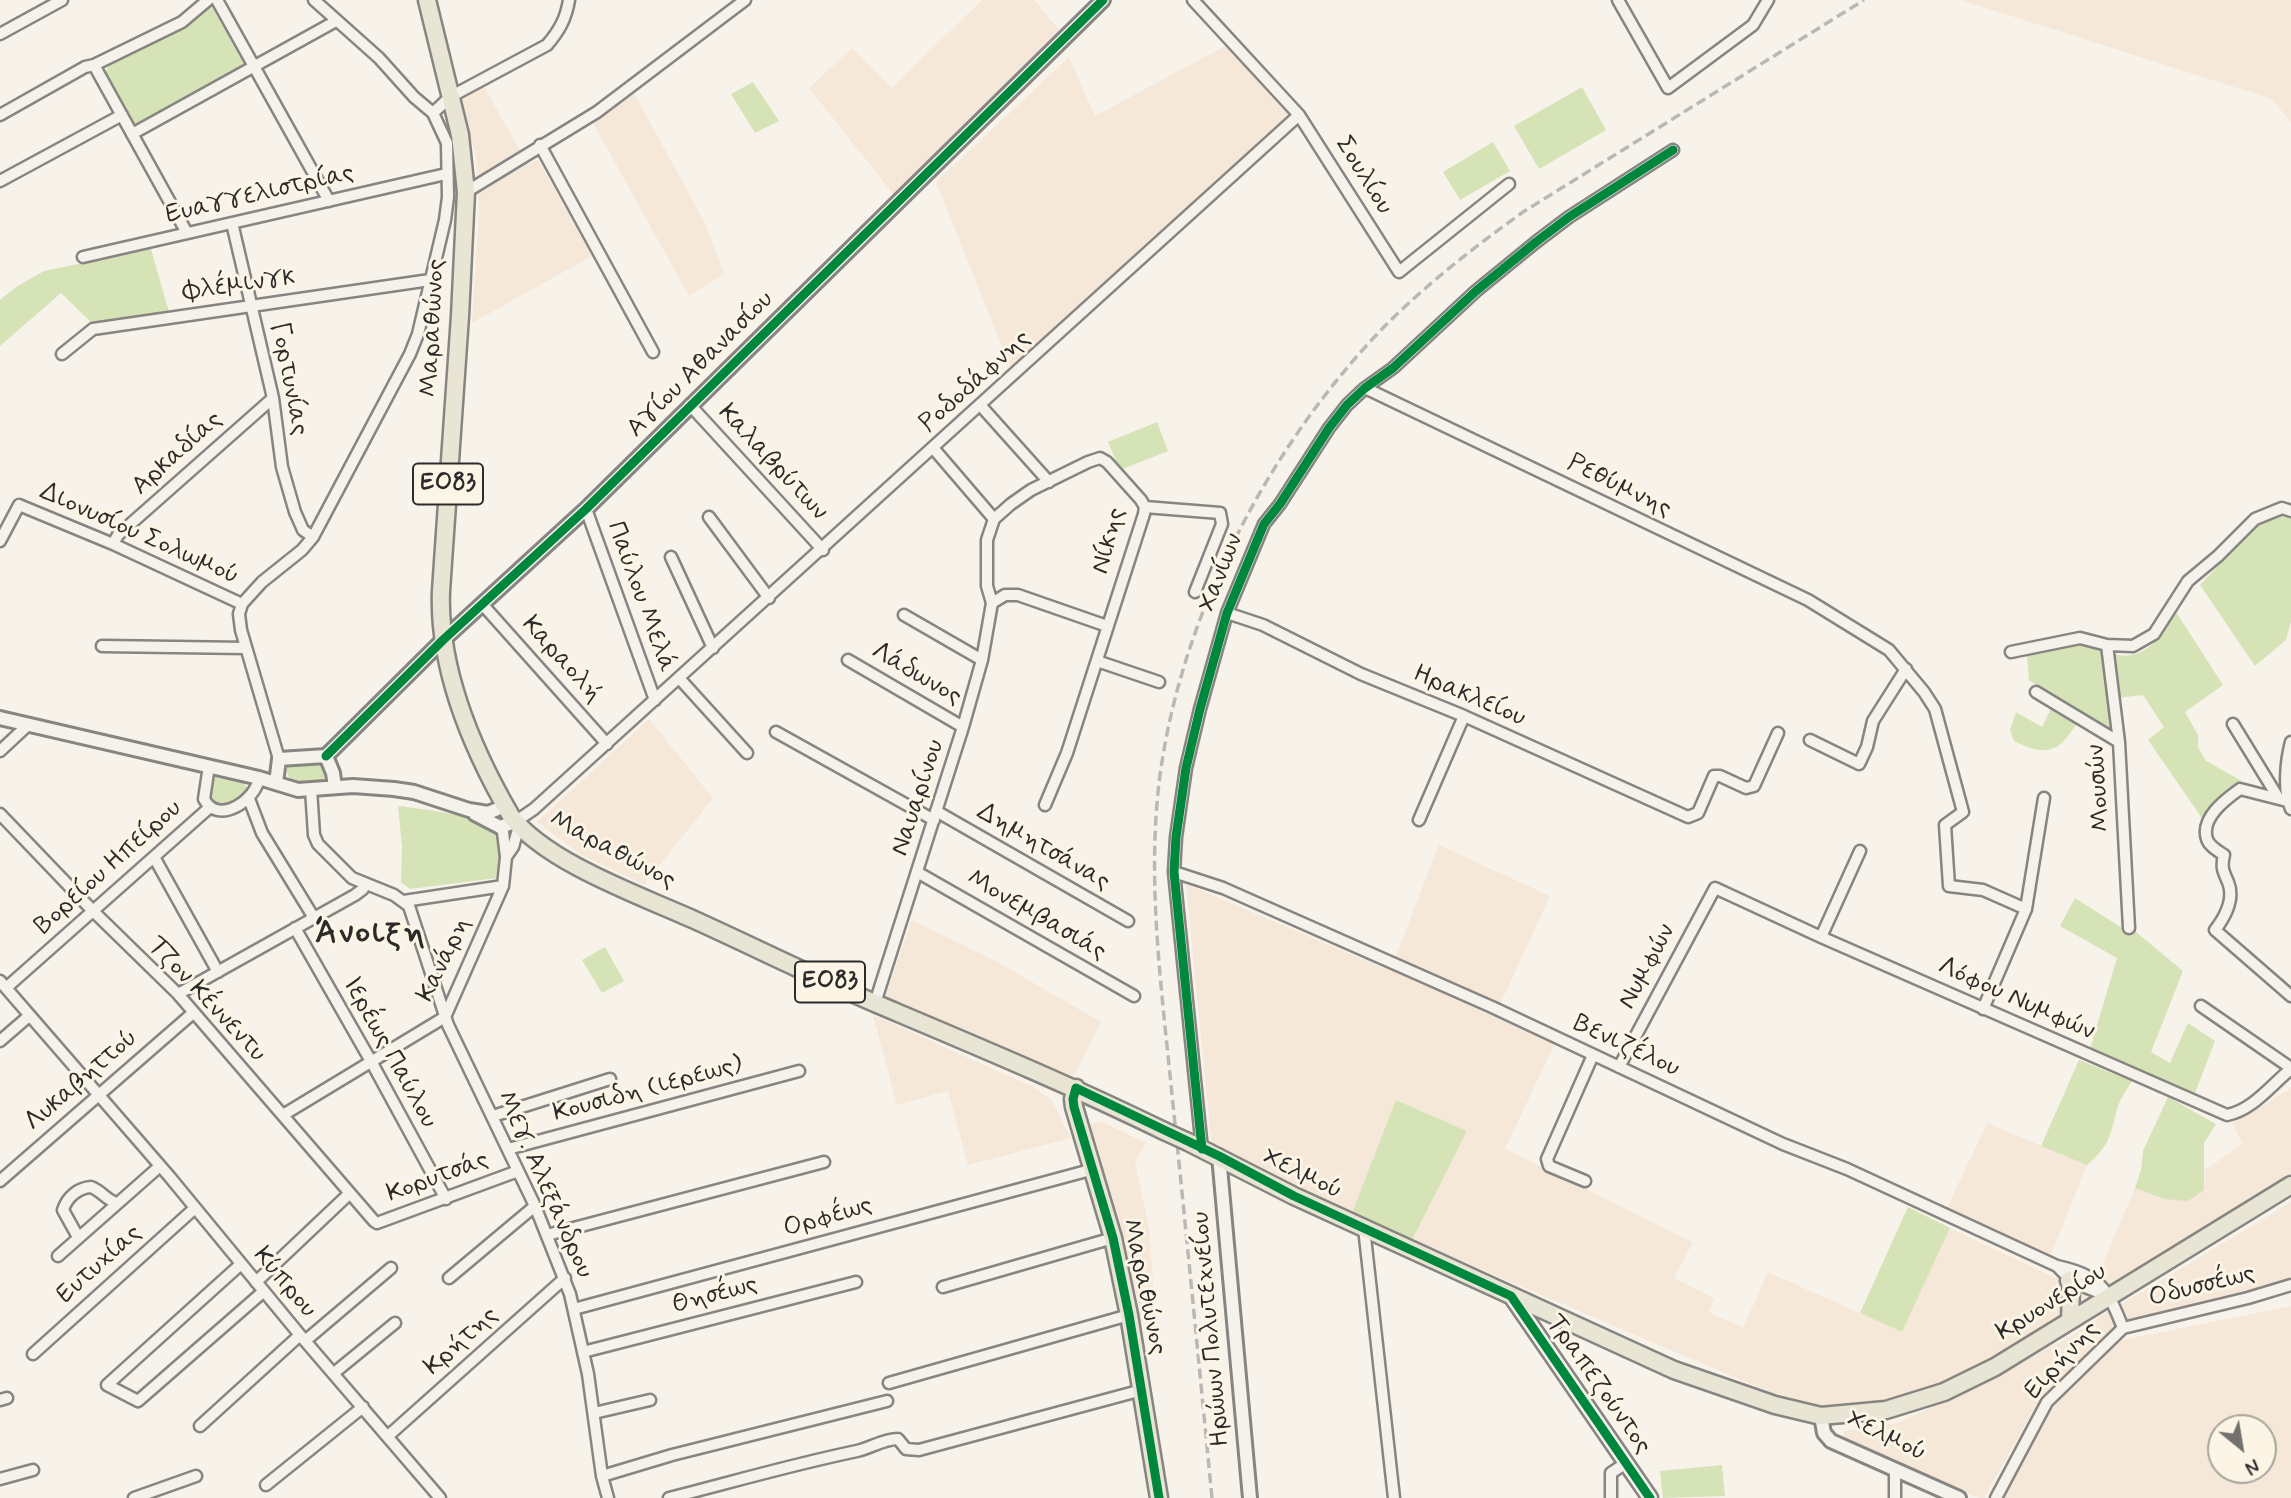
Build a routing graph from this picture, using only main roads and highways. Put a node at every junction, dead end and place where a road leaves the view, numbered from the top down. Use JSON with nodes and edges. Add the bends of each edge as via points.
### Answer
{"nodes":[{"id":1,"x":427,"y":0,"type":"edge"},
{"id":2,"x":1076,"y":1088,"type":"junction"},
{"id":3,"x":2291,"y":1185,"type":"edge"},
{"id":4,"x":2069,"y":1280,"type":"road end"},
{"id":5,"x":1511,"y":1296,"type":"junction"},
{"id":6,"x":2070,"y":1321,"type":"junction"},
{"id":7,"x":1821,"y":1416,"type":"joint"},
{"id":8,"x":1159,"y":1498,"type":"edge"},
{"id":9,"x":1650,"y":1498,"type":"edge"}],
"edges":[{"from":1,"to":2,"type":"main road","name":"Μαραθώνος","number":"ΕΟ83","via":[[460,135],[466,192],[441,591],[443,640],[461,710],[511,825],[586,870],[875,1003]]},
{"from":2,"to":5,"type":"main road","name":"Χελμού","bridge":true},
{"from":2,"to":8,"type":"main road","name":"Μαραθώνος","via":[[1074,1107],[1094,1168],[1129,1315]]},
{"from":3,"to":6,"type":"main road","name":"Κρυονερίου"},
{"from":4,"to":6,"type":"main road"},
{"from":5,"to":7,"type":"main road","name":"Χελμού","via":[[1674,1370],[1760,1401]]},
{"from":5,"to":9,"type":"main road","name":"Τραπεζούντος"},
{"from":6,"to":7,"type":"main road","name":"Κρυονερίου","via":[[1995,1367],[1934,1396],[1886,1410]]}]}
